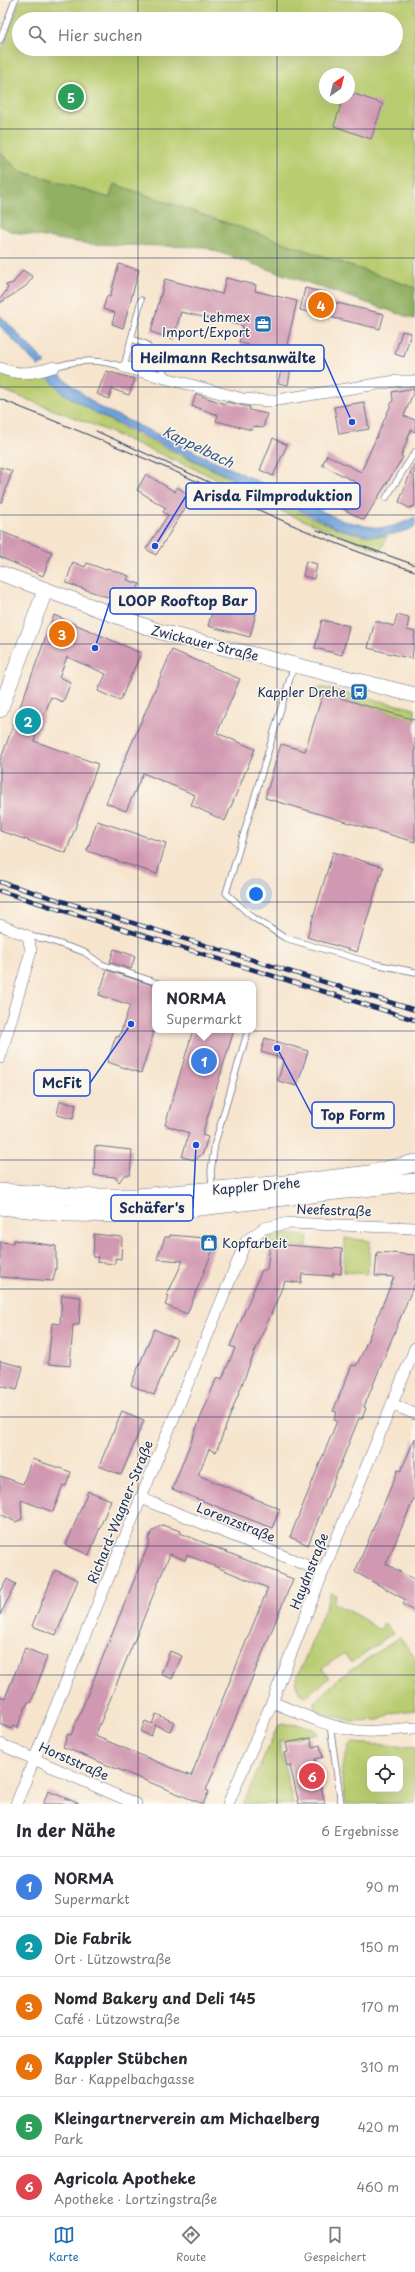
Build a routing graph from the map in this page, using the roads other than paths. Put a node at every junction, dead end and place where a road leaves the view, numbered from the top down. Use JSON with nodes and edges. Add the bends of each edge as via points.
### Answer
{"nodes":[{"id":1,"x":15,"y":0,"type":"edge"},
{"id":2,"x":0,"y":40,"type":"edge"},
{"id":3,"x":141,"y":300,"type":"dead end"},
{"id":4,"x":132,"y":339,"type":"junction"},
{"id":5,"x":54,"y":367,"type":"joint"},
{"id":6,"x":124,"y":367,"type":"junction"},
{"id":7,"x":0,"y":368,"type":"edge"},
{"id":8,"x":169,"y":381,"type":"junction"},
{"id":9,"x":415,"y":381,"type":"edge"},
{"id":10,"x":415,"y":452,"type":"edge"},
{"id":11,"x":386,"y":498,"type":"dead end"},
{"id":12,"x":0,"y":573,"type":"edge"},
{"id":13,"x":45,"y":590,"type":"junction"},
{"id":14,"x":294,"y":665,"type":"junction"},
{"id":15,"x":415,"y":695,"type":"edge"},
{"id":16,"x":0,"y":710,"type":"edge"},
{"id":17,"x":0,"y":925,"type":"edge"},
{"id":18,"x":28,"y":936,"type":"junction"},
{"id":19,"x":415,"y":972,"type":"edge"},
{"id":20,"x":152,"y":981,"type":"edge"},
{"id":21,"x":247,"y":1033,"type":"edge"},
{"id":22,"x":0,"y":1058,"type":"edge"},
{"id":23,"x":415,"y":1163,"type":"edge"},
{"id":24,"x":415,"y":1182,"type":"edge"},
{"id":25,"x":212,"y":1190,"type":"junction"},
{"id":26,"x":0,"y":1192,"type":"edge"},
{"id":27,"x":0,"y":1206,"type":"edge"},
{"id":28,"x":415,"y":1228,"type":"edge"},
{"id":29,"x":254,"y":1234,"type":"joint"},
{"id":30,"x":415,"y":1348,"type":"edge"},
{"id":31,"x":392,"y":1404,"type":"junction"},
{"id":32,"x":415,"y":1414,"type":"edge"},
{"id":33,"x":140,"y":1498,"type":"junction"},
{"id":34,"x":323,"y":1572,"type":"junction"},
{"id":35,"x":272,"y":1702,"type":"junction"},
{"id":36,"x":330,"y":1725,"type":"junction"},
{"id":37,"x":415,"y":1728,"type":"edge"},
{"id":38,"x":0,"y":1744,"type":"edge"},
{"id":39,"x":35,"y":1759,"type":"junction"},
{"id":40,"x":16,"y":1804,"type":"edge"},
{"id":41,"x":136,"y":1804,"type":"edge"},
{"id":42,"x":228,"y":1804,"type":"edge"},
{"id":43,"x":340,"y":1804,"type":"edge"}],
"edges":[{"from":1,"to":2,"type":"lane"},
{"from":3,"to":4,"type":"lane"},
{"from":4,"to":6,"type":"lane"},
{"from":4,"to":8,"type":"lane","via":[[146,344]]},
{"from":5,"to":6,"type":"lane","via":[[88,360],[103,360]]},
{"from":5,"to":7,"type":"street","via":[[36,373],[18,374]]},
{"from":6,"to":8,"type":"street"},
{"from":8,"to":9,"type":"street","via":[[243,399],[271,401],[396,381]]},
{"from":10,"to":11,"type":"lane"},
{"from":12,"to":13,"type":"main road","name":"Zwickauer Straße"},
{"from":13,"to":14,"type":"main road","name":"Zwickauer Straße","via":[[161,632]]},
{"from":13,"to":16,"type":"main road"},
{"from":14,"to":15,"type":"main road","name":"Zwickauer Straße"},
{"from":14,"to":19,"type":"lane","via":[[226,893],[251,916],[285,938],[375,964]]},
{"from":17,"to":18,"type":"street"},
{"from":18,"to":20,"type":"lane","via":[[84,952],[101,964]]},
{"from":18,"to":22,"type":"street","via":[[31,951]]},
{"from":21,"to":25,"type":"lane","via":[[215,1143],[211,1171]]},
{"from":23,"to":25,"type":"main road","name":"Kappler Drehe","via":[[370,1174]]},
{"from":24,"to":27,"type":"main road","name":"Kappler Drehe","via":[[139,1214],[66,1213]]},
{"from":25,"to":26,"type":"main road","name":"Kappler Drehe","via":[[112,1198]]},
{"from":28,"to":29,"type":"street","name":"Neefestraße","via":[[288,1223],[264,1228]]},
{"from":29,"to":33,"type":"street","name":"Richard-Wagner-Straße","via":[[246,1242]]},
{"from":30,"to":31,"type":"street","name":"Haydnstraße"},
{"from":31,"to":32,"type":"street"},
{"from":31,"to":34,"type":"street","name":"Haydnstraße"},
{"from":33,"to":34,"type":"street","name":"Lorenzstraße"},
{"from":33,"to":39,"type":"street","name":"Richard-Wagner-Straße"},
{"from":34,"to":35,"type":"street","name":"Haydnstraße"},
{"from":35,"to":36,"type":"street"},
{"from":35,"to":42,"type":"street","name":"Haydnstraße"},
{"from":36,"to":37,"type":"street","via":[[349,1730],[372,1731]]},
{"from":36,"to":43,"type":"lane"},
{"from":38,"to":39,"type":"street","name":"Horststraße"},
{"from":39,"to":40,"type":"street","name":"Richard-Wagner-Straße"},
{"from":39,"to":41,"type":"street","name":"Horststraße"}]}
